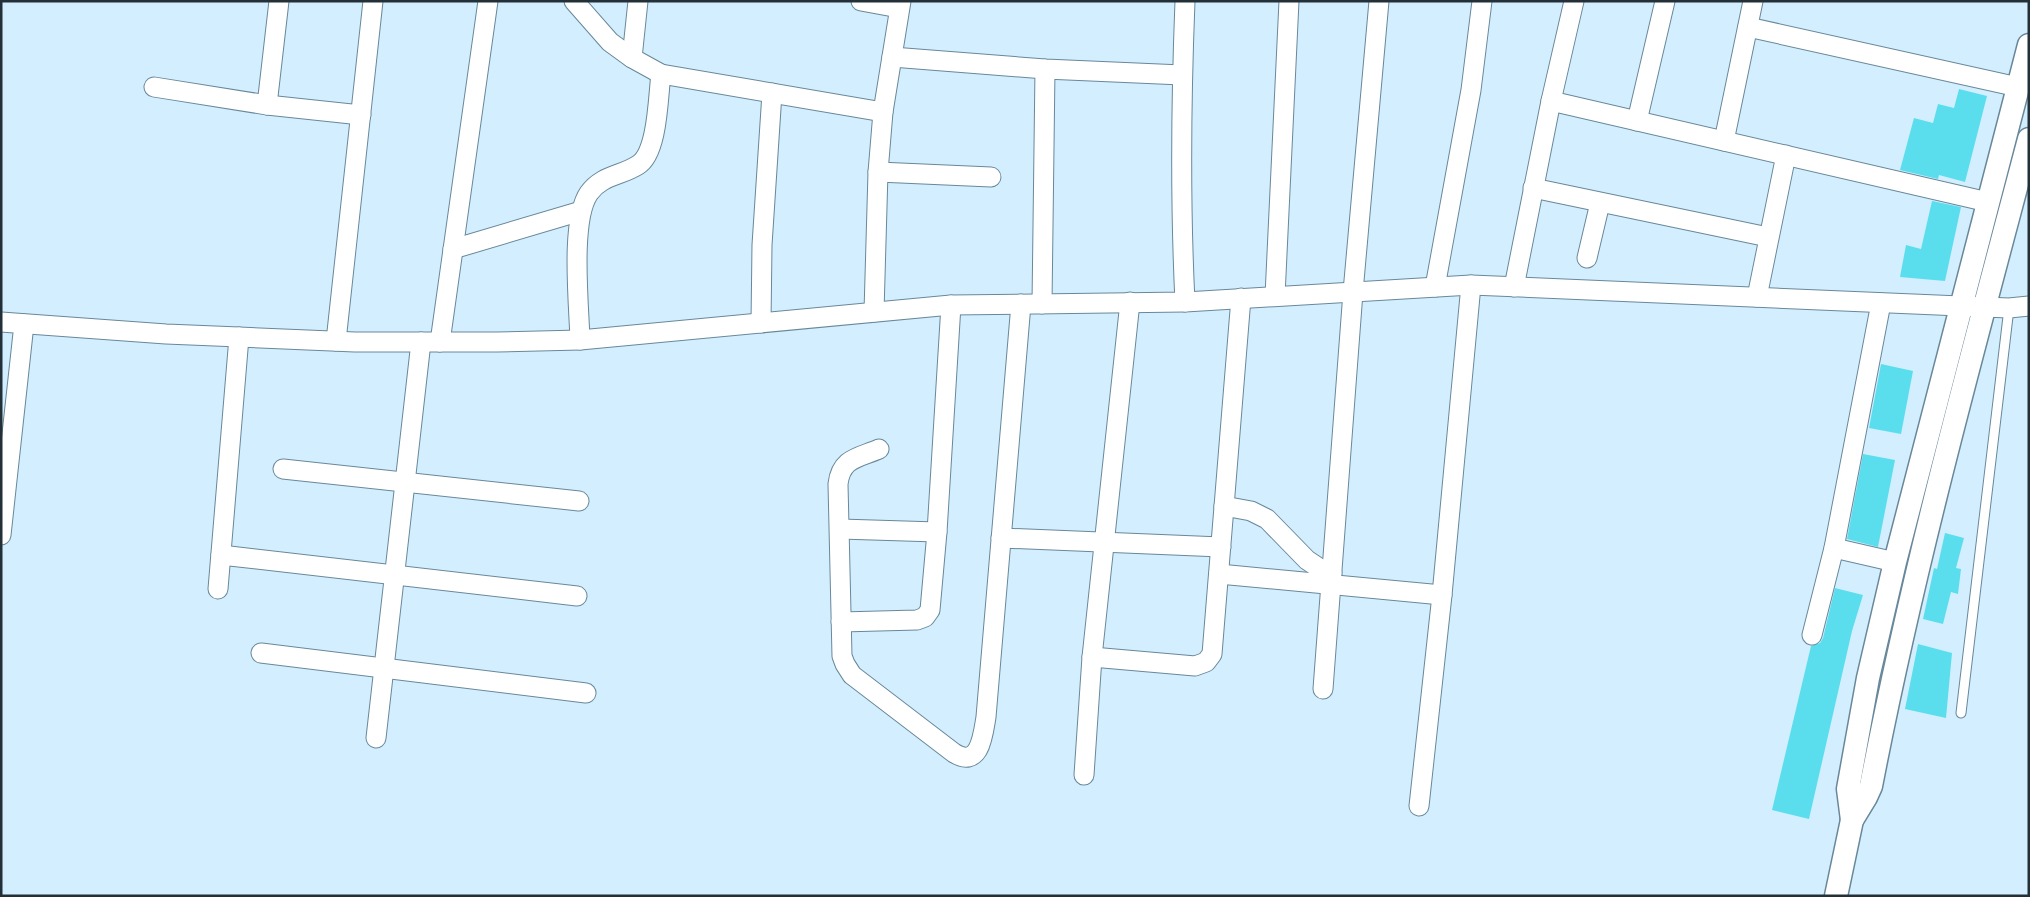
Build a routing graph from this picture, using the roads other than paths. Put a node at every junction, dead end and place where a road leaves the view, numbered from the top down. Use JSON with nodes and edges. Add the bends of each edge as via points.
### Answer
{"nodes":[{"id":1,"x":279,"y":1,"type":"edge"},
{"id":2,"x":373,"y":1,"type":"edge"},
{"id":3,"x":488,"y":1,"type":"edge"},
{"id":4,"x":574,"y":1,"type":"edge"},
{"id":5,"x":638,"y":1,"type":"edge"},
{"id":6,"x":861,"y":1,"type":"edge"},
{"id":7,"x":1185,"y":1,"type":"edge"},
{"id":8,"x":1289,"y":1,"type":"edge"},
{"id":9,"x":1379,"y":1,"type":"edge"},
{"id":10,"x":1482,"y":1,"type":"edge"},
{"id":11,"x":1574,"y":1,"type":"edge"},
{"id":12,"x":1665,"y":1,"type":"edge"},
{"id":13,"x":1753,"y":1,"type":"edge"},
{"id":14,"x":900,"y":4,"type":"edge"},
{"id":15,"x":1748,"y":26,"type":"junction"},
{"id":16,"x":2029,"y":45,"type":"edge"},
{"id":17,"x":892,"y":57,"type":"junction"},
{"id":18,"x":632,"y":58,"type":"junction"},
{"id":19,"x":1045,"y":69,"type":"junction"},
{"id":20,"x":661,"y":74,"type":"junction"},
{"id":21,"x":1182,"y":75,"type":"junction"},
{"id":22,"x":154,"y":87,"type":"dead end"},
{"id":23,"x":2018,"y":87,"type":"junction"},
{"id":24,"x":772,"y":94,"type":"junction"},
{"id":25,"x":1551,"y":101,"type":"junction"},
{"id":26,"x":267,"y":105,"type":"junction"},
{"id":27,"x":883,"y":112,"type":"junction"},
{"id":28,"x":362,"y":114,"type":"junction"},
{"id":29,"x":1637,"y":121,"type":"junction"},
{"id":30,"x":2029,"y":139,"type":"edge"},
{"id":31,"x":1724,"y":141,"type":"junction"},
{"id":32,"x":1786,"y":155,"type":"junction"},
{"id":33,"x":2025,"y":169,"type":"edge"},
{"id":34,"x":878,"y":172,"type":"junction"},
{"id":35,"x":991,"y":177,"type":"dead end"},
{"id":36,"x":1533,"y":188,"type":"junction"},
{"id":37,"x":1988,"y":202,"type":"junction"},
{"id":38,"x":1600,"y":203,"type":"junction"},
{"id":39,"x":581,"y":211,"type":"junction"},
{"id":40,"x":1768,"y":237,"type":"junction"},
{"id":41,"x":453,"y":249,"type":"junction"},
{"id":42,"x":1587,"y":258,"type":"dead end"},
{"id":43,"x":1471,"y":285,"type":"junction"},
{"id":44,"x":1435,"y":287,"type":"junction"},
{"id":45,"x":1514,"y":287,"type":"junction"},
{"id":46,"x":1353,"y":292,"type":"junction"},
{"id":47,"x":1274,"y":296,"type":"junction"},
{"id":48,"x":1757,"y":297,"type":"junction"},
{"id":49,"x":1241,"y":298,"type":"junction"},
{"id":50,"x":1130,"y":302,"type":"junction"},
{"id":51,"x":1185,"y":302,"type":"junction"},
{"id":52,"x":1881,"y":302,"type":"junction"},
{"id":53,"x":1021,"y":304,"type":"junction"},
{"id":54,"x":1042,"y":304,"type":"junction"},
{"id":55,"x":951,"y":305,"type":"junction"},
{"id":56,"x":1960,"y":306,"type":"junction"},
{"id":57,"x":2029,"y":306,"type":"edge"},
{"id":58,"x":1984,"y":307,"type":"junction"},
{"id":59,"x":2009,"y":308,"type":"junction"},
{"id":60,"x":874,"y":312,"type":"junction"},
{"id":61,"x":1,"y":322,"type":"edge"},
{"id":62,"x":761,"y":323,"type":"junction"},
{"id":63,"x":24,"y":324,"type":"junction"},
{"id":64,"x":239,"y":337,"type":"junction"},
{"id":65,"x":580,"y":340,"type":"junction"},
{"id":66,"x":336,"y":341,"type":"junction"},
{"id":67,"x":421,"y":342,"type":"junction"},
{"id":68,"x":440,"y":342,"type":"junction"},
{"id":69,"x":879,"y":449,"type":"dead end"},
{"id":70,"x":283,"y":469,"type":"dead end"},
{"id":71,"x":405,"y":482,"type":"junction"},
{"id":72,"x":579,"y":501,"type":"dead end"},
{"id":73,"x":1224,"y":506,"type":"junction"},
{"id":74,"x":840,"y":529,"type":"junction"},
{"id":75,"x":937,"y":532,"type":"junction"},
{"id":76,"x":1,"y":535,"type":"edge"},
{"id":77,"x":1001,"y":538,"type":"junction"},
{"id":78,"x":1105,"y":542,"type":"junction"},
{"id":79,"x":1221,"y":547,"type":"junction"},
{"id":80,"x":1834,"y":548,"type":"junction"},
{"id":81,"x":221,"y":555,"type":"junction"},
{"id":82,"x":1895,"y":562,"type":"junction"},
{"id":83,"x":1219,"y":574,"type":"junction"},
{"id":84,"x":394,"y":577,"type":"junction"},
{"id":85,"x":1331,"y":579,"type":"junction"},
{"id":86,"x":218,"y":589,"type":"dead end"},
{"id":87,"x":1442,"y":595,"type":"junction"},
{"id":88,"x":577,"y":596,"type":"dead end"},
{"id":89,"x":841,"y":622,"type":"junction"},
{"id":90,"x":1812,"y":635,"type":"dead end"},
{"id":91,"x":261,"y":653,"type":"dead end"},
{"id":92,"x":1092,"y":658,"type":"junction"},
{"id":93,"x":384,"y":668,"type":"junction"},
{"id":94,"x":1323,"y":689,"type":"dead end"},
{"id":95,"x":586,"y":693,"type":"dead end"},
{"id":96,"x":1961,"y":713,"type":"dead end"},
{"id":97,"x":376,"y":738,"type":"dead end"},
{"id":98,"x":1084,"y":775,"type":"dead end"},
{"id":99,"x":1419,"y":806,"type":"dead end"},
{"id":100,"x":1852,"y":820,"type":"junction"},
{"id":101,"x":1836,"y":896,"type":"edge"}],
"edges":[{"from":1,"to":26,"type":"street"},
{"from":2,"to":28,"type":"street"},
{"from":3,"to":41,"type":"street"},
{"from":4,"to":18,"type":"street","via":[[610,42]]},
{"from":5,"to":18,"type":"street"},
{"from":6,"to":14,"type":"street"},
{"from":7,"to":21,"type":"street"},
{"from":8,"to":47,"type":"street"},
{"from":9,"to":46,"type":"street"},
{"from":10,"to":44,"type":"street","via":[[1471,90]]},
{"from":11,"to":25,"type":"street"},
{"from":12,"to":29,"type":"street"},
{"from":13,"to":15,"type":"street"},
{"from":14,"to":17,"type":"street"},
{"from":15,"to":23,"type":"street"},
{"from":15,"to":31,"type":"street"},
{"from":16,"to":23,"type":"street"},
{"from":17,"to":19,"type":"street"},
{"from":17,"to":27,"type":"street"},
{"from":18,"to":20,"type":"street"},
{"from":19,"to":21,"type":"street"},
{"from":19,"to":54,"type":"street"},
{"from":20,"to":24,"type":"street"},
{"from":20,"to":39,"type":"street","via":[[653,139],[648,154],[639,165],[600,181],[588,194]]},
{"from":21,"to":51,"type":"street","via":[[1181,206]]},
{"from":22,"to":26,"type":"street"},
{"from":23,"to":37,"type":"street"},
{"from":24,"to":27,"type":"street"},
{"from":24,"to":62,"type":"street","via":[[762,245]]},
{"from":25,"to":29,"type":"street"},
{"from":25,"to":36,"type":"street"},
{"from":26,"to":28,"type":"street"},
{"from":27,"to":34,"type":"street"},
{"from":28,"to":66,"type":"street"},
{"from":29,"to":31,"type":"street"},
{"from":30,"to":33,"type":"street"},
{"from":31,"to":32,"type":"street"},
{"from":32,"to":37,"type":"street"},
{"from":32,"to":40,"type":"street"},
{"from":33,"to":58,"type":"street"},
{"from":34,"to":35,"type":"street"},
{"from":34,"to":60,"type":"street"},
{"from":36,"to":38,"type":"street"},
{"from":36,"to":45,"type":"street"},
{"from":37,"to":56,"type":"street"},
{"from":38,"to":40,"type":"street"},
{"from":38,"to":42,"type":"street"},
{"from":39,"to":41,"type":"street"},
{"from":39,"to":65,"type":"street","via":[[577,234]]},
{"from":40,"to":48,"type":"street"},
{"from":41,"to":68,"type":"street"},
{"from":43,"to":44,"type":"street"},
{"from":43,"to":45,"type":"street"},
{"from":43,"to":87,"type":"street"},
{"from":44,"to":46,"type":"street"},
{"from":45,"to":48,"type":"street"},
{"from":46,"to":47,"type":"street"},
{"from":46,"to":85,"type":"street"},
{"from":47,"to":49,"type":"street"},
{"from":48,"to":52,"type":"street"},
{"from":49,"to":51,"type":"street"},
{"from":49,"to":73,"type":"street"},
{"from":50,"to":51,"type":"street"},
{"from":50,"to":54,"type":"street"},
{"from":50,"to":78,"type":"street"},
{"from":52,"to":56,"type":"street"},
{"from":52,"to":80,"type":"street"},
{"from":53,"to":54,"type":"street"},
{"from":53,"to":55,"type":"street"},
{"from":53,"to":77,"type":"street"},
{"from":55,"to":60,"type":"street"},
{"from":55,"to":75,"type":"street"},
{"from":56,"to":58,"type":"street"},
{"from":56,"to":82,"type":"street"},
{"from":57,"to":59,"type":"street"},
{"from":58,"to":59,"type":"street"},
{"from":58,"to":100,"type":"street","via":[[1911,597],[1871,786]]},
{"from":59,"to":96,"type":"lane"},
{"from":60,"to":62,"type":"street"},
{"from":61,"to":63,"type":"street"},
{"from":62,"to":65,"type":"street"},
{"from":63,"to":64,"type":"street"},
{"from":63,"to":76,"type":"street"},
{"from":64,"to":66,"type":"street"},
{"from":64,"to":81,"type":"street"},
{"from":65,"to":68,"type":"street"},
{"from":66,"to":67,"type":"street"},
{"from":67,"to":68,"type":"street"},
{"from":67,"to":71,"type":"street"},
{"from":69,"to":74,"type":"street","via":[[843,466],[838,484]]},
{"from":70,"to":71,"type":"street"},
{"from":71,"to":72,"type":"street"},
{"from":71,"to":84,"type":"street"},
{"from":73,"to":79,"type":"street"},
{"from":73,"to":85,"type":"street","via":[[1251,511],[1267,519],[1307,560]]},
{"from":74,"to":75,"type":"street"},
{"from":74,"to":89,"type":"street"},
{"from":75,"to":89,"type":"street","via":[[932,599],[925,617],[906,621]]},
{"from":77,"to":78,"type":"street"},
{"from":77,"to":89,"type":"street","via":[[986,717],[977,752],[969,757],[962,758],[954,753],[852,675],[842,656]]},
{"from":78,"to":79,"type":"street"},
{"from":78,"to":92,"type":"street"},
{"from":79,"to":83,"type":"street"},
{"from":80,"to":82,"type":"street"},
{"from":80,"to":90,"type":"street"},
{"from":81,"to":84,"type":"street"},
{"from":81,"to":86,"type":"street"},
{"from":82,"to":100,"type":"street","via":[[1868,678],[1849,782]]},
{"from":83,"to":85,"type":"street"},
{"from":83,"to":92,"type":"street","via":[[1212,654],[1206,662],[1196,666]]},
{"from":84,"to":88,"type":"street"},
{"from":84,"to":93,"type":"street"},
{"from":85,"to":87,"type":"street"},
{"from":85,"to":94,"type":"street"},
{"from":87,"to":99,"type":"street"},
{"from":91,"to":93,"type":"street"},
{"from":92,"to":98,"type":"street"},
{"from":93,"to":95,"type":"street"},
{"from":93,"to":97,"type":"street"},
{"from":100,"to":101,"type":"street"}]}
